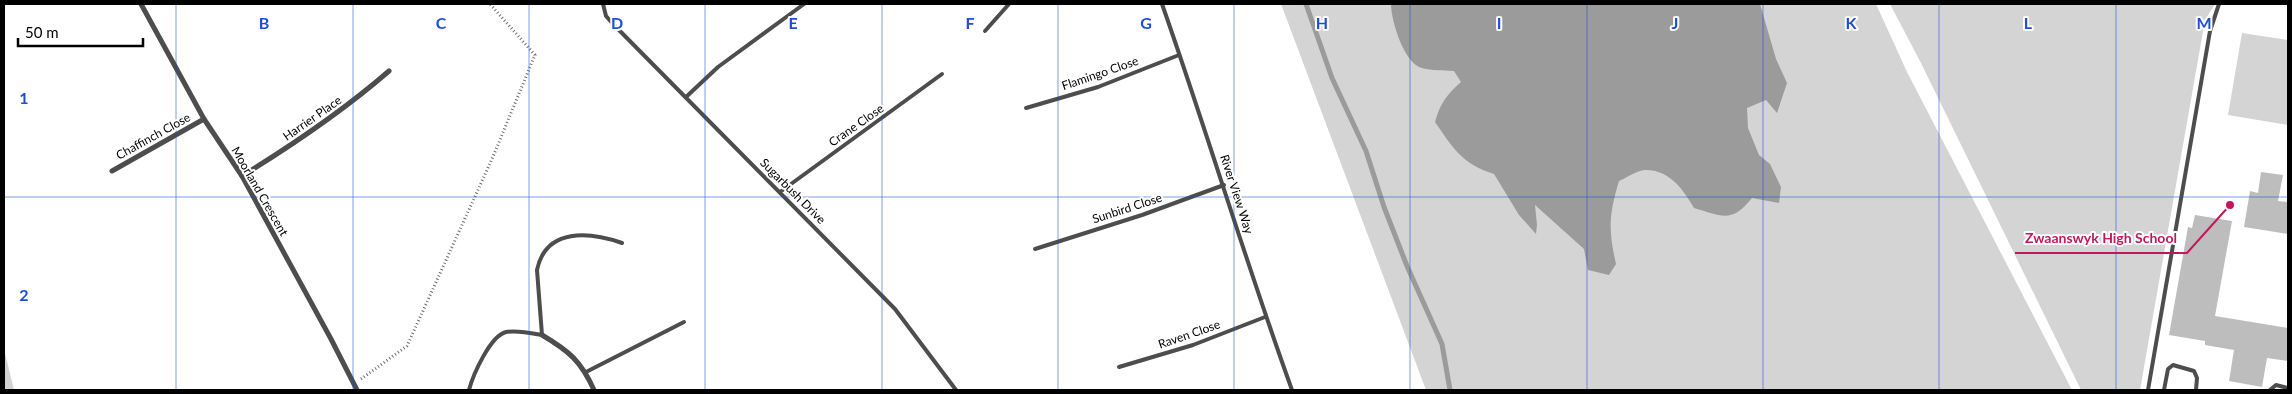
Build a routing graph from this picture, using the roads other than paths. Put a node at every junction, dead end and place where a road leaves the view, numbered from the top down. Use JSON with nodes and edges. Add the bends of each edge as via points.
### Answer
{"nodes":[{"id":1,"x":141,"y":4,"type":"edge"},
{"id":2,"x":603,"y":4,"type":"edge"},
{"id":3,"x":804,"y":4,"type":"edge"},
{"id":4,"x":1009,"y":4,"type":"edge"},
{"id":5,"x":1162,"y":4,"type":"edge"},
{"id":6,"x":2219,"y":4,"type":"edge"},
{"id":7,"x":985,"y":31,"type":"dead end"},
{"id":8,"x":1179,"y":54,"type":"junction"},
{"id":9,"x":389,"y":71,"type":"dead end"},
{"id":10,"x":942,"y":74,"type":"dead end"},
{"id":11,"x":686,"y":97,"type":"junction"},
{"id":12,"x":1026,"y":108,"type":"dead end"},
{"id":13,"x":204,"y":119,"type":"junction"},
{"id":14,"x":112,"y":171,"type":"dead end"},
{"id":15,"x":242,"y":176,"type":"junction"},
{"id":16,"x":1224,"y":185,"type":"junction"},
{"id":17,"x":780,"y":192,"type":"junction"},
{"id":18,"x":622,"y":243,"type":"dead end"},
{"id":19,"x":1035,"y":248,"type":"dead end"},
{"id":20,"x":1265,"y":317,"type":"junction"},
{"id":21,"x":684,"y":322,"type":"dead end"},
{"id":22,"x":542,"y":335,"type":"junction"},
{"id":23,"x":1119,"y":367,"type":"dead end"},
{"id":24,"x":586,"y":372,"type":"junction"},
{"id":25,"x":2288,"y":388,"type":"edge"},
{"id":26,"x":357,"y":390,"type":"edge"},
{"id":27,"x":469,"y":390,"type":"edge"},
{"id":28,"x":594,"y":390,"type":"edge"},
{"id":29,"x":956,"y":390,"type":"edge"},
{"id":30,"x":1292,"y":390,"type":"edge"},
{"id":31,"x":2148,"y":390,"type":"edge"},
{"id":32,"x":2164,"y":390,"type":"edge"},
{"id":33,"x":2196,"y":390,"type":"edge"},
{"id":34,"x":2270,"y":390,"type":"edge"}],
"edges":[{"from":1,"to":13,"type":"street","name":"Moorland Crescent"},
{"from":2,"to":11,"type":"lane","name":"Sugarbush Drive","via":[[606,16]]},
{"from":3,"to":11,"type":"lane","via":[[718,67]]},
{"from":4,"to":7,"type":"lane"},
{"from":5,"to":8,"type":"lane","name":"River View Way"},
{"from":6,"to":31,"type":"lane","via":[[2210,32]]},
{"from":8,"to":12,"type":"lane","name":"Flamingo Close","via":[[1098,86]]},
{"from":8,"to":16,"type":"lane","name":"River View Way"},
{"from":9,"to":15,"type":"street","name":"Harrier Place","via":[[302,139]]},
{"from":10,"to":17,"type":"lane","name":"Crane Close"},
{"from":11,"to":17,"type":"lane","name":"Sugarbush Drive"},
{"from":13,"to":14,"type":"street","name":"Chaffinch Close"},
{"from":13,"to":15,"type":"street","name":"Moorland Crescent"},
{"from":15,"to":26,"type":"street","name":"Moorland Crescent"},
{"from":16,"to":19,"type":"lane","name":"Sunbird Close","via":[[1142,215]]},
{"from":16,"to":20,"type":"lane","name":"River View Way"},
{"from":17,"to":29,"type":"lane","name":"Sugarbush Drive","via":[[895,309]]},
{"from":18,"to":22,"type":"lane","via":[[581,234],[560,240],[549,248],[537,270]]},
{"from":20,"to":23,"type":"lane","name":"Raven Close","via":[[1193,345]]},
{"from":20,"to":30,"type":"lane","name":"River View Way"},
{"from":21,"to":24,"type":"lane"},
{"from":22,"to":24,"type":"street","via":[[563,347]]},
{"from":22,"to":27,"type":"lane","via":[[502,334],[487,351]]},
{"from":24,"to":28,"type":"street"},
{"from":25,"to":34,"type":"lane","via":[[2276,385]]},
{"from":32,"to":33,"type":"lane","via":[[2168,369],[2172,365],[2194,371]]}]}
